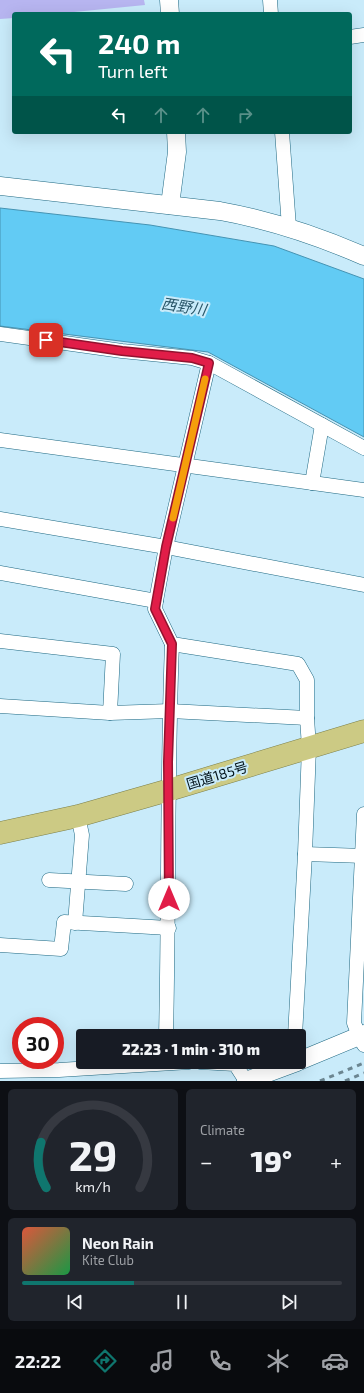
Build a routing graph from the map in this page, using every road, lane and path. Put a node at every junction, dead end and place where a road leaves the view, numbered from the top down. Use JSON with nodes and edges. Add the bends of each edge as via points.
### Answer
{"nodes":[{"id":1,"x":169,"y":0,"type":"edge"},
{"id":2,"x":270,"y":0,"type":"edge"},
{"id":3,"x":170,"y":12,"type":"edge"},
{"id":4,"x":272,"y":12,"type":"edge"},
{"id":5,"x":364,"y":35,"type":"edge"},
{"id":6,"x":352,"y":37,"type":"edge"},
{"id":7,"x":176,"y":134,"type":"edge"},
{"id":8,"x":282,"y":134,"type":"edge"},
{"id":9,"x":0,"y":186,"type":"edge"},
{"id":10,"x":170,"y":205,"type":"junction"},
{"id":11,"x":289,"y":227,"type":"junction"},
{"id":12,"x":364,"y":256,"type":"edge"},
{"id":13,"x":0,"y":334,"type":"edge"},
{"id":14,"x":209,"y":363,"type":"junction"},
{"id":15,"x":322,"y":425,"type":"junction"},
{"id":16,"x":0,"y":440,"type":"edge"},
{"id":17,"x":364,"y":448,"type":"edge"},
{"id":18,"x":185,"y":465,"type":"junction"},
{"id":19,"x":312,"y":483,"type":"junction"},
{"id":20,"x":364,"y":490,"type":"edge"},
{"id":21,"x":0,"y":519,"type":"edge"},
{"id":22,"x":166,"y":547,"type":"junction"},
{"id":23,"x":0,"y":573,"type":"edge"},
{"id":24,"x":364,"y":585,"type":"edge"},
{"id":25,"x":156,"y":601,"type":"junction"},
{"id":26,"x":0,"y":641,"type":"edge"},
{"id":27,"x":172,"y":644,"type":"junction"},
{"id":28,"x":0,"y":706,"type":"edge"},
{"id":29,"x":170,"y":711,"type":"junction"},
{"id":30,"x":110,"y":713,"type":"junction"},
{"id":31,"x":307,"y":718,"type":"junction"},
{"id":32,"x":364,"y":731,"type":"edge"},
{"id":33,"x":309,"y":747,"type":"junction"},
{"id":34,"x":169,"y":790,"type":"junction"},
{"id":35,"x":364,"y":814,"type":"edge"},
{"id":36,"x":78,"y":816,"type":"junction"},
{"id":37,"x":0,"y":833,"type":"edge"},
{"id":38,"x":305,"y":854,"type":"junction"},
{"id":39,"x":363,"y":856,"type":"edge"},
{"id":40,"x":49,"y":880,"type":"dead end"},
{"id":41,"x":78,"y":882,"type":"junction"},
{"id":42,"x":126,"y":884,"type":"dead end"},
{"id":43,"x":75,"y":923,"type":"junction"},
{"id":44,"x":169,"y":928,"type":"junction"},
{"id":45,"x":0,"y":945,"type":"edge"},
{"id":46,"x":166,"y":1029,"type":"edge"},
{"id":47,"x":295,"y":1029,"type":"edge"},
{"id":48,"x":362,"y":1039,"type":"edge"},
{"id":49,"x":306,"y":1058,"type":"edge"},
{"id":50,"x":76,"y":1069,"type":"edge"},
{"id":51,"x":238,"y":1069,"type":"edge"},
{"id":52,"x":276,"y":1069,"type":"edge"},
{"id":53,"x":0,"y":1071,"type":"edge"},
{"id":54,"x":246,"y":1081,"type":"edge"}],
"edges":[{"from":1,"to":3,"type":"street"},
{"from":2,"to":4,"type":"street"},
{"from":5,"to":6,"type":"street"},
{"from":7,"to":10,"type":"street","via":[[177,152]]},
{"from":8,"to":11,"type":"street"},
{"from":9,"to":10,"type":"street"},
{"from":10,"to":11,"type":"street","via":[[240,215]]},
{"from":11,"to":12,"type":"street"},
{"from":13,"to":14,"type":"street","via":[[192,358]]},
{"from":14,"to":15,"type":"street"},
{"from":14,"to":18,"type":"street"},
{"from":15,"to":17,"type":"street"},
{"from":15,"to":19,"type":"street"},
{"from":16,"to":18,"type":"street"},
{"from":18,"to":19,"type":"street"},
{"from":18,"to":22,"type":"street"},
{"from":19,"to":20,"type":"street"},
{"from":21,"to":22,"type":"street"},
{"from":22,"to":24,"type":"street"},
{"from":22,"to":25,"type":"street"},
{"from":23,"to":25,"type":"street"},
{"from":25,"to":27,"type":"street","via":[[155,609]]},
{"from":26,"to":30,"type":"street","via":[[113,654]]},
{"from":27,"to":29,"type":"street"},
{"from":27,"to":31,"type":"street","via":[[298,664],[307,680]]},
{"from":28,"to":30,"type":"street"},
{"from":29,"to":30,"type":"street"},
{"from":29,"to":31,"type":"street"},
{"from":29,"to":34,"type":"street"},
{"from":31,"to":33,"type":"street"},
{"from":32,"to":33,"type":"highway","name":"国道185号"},
{"from":33,"to":34,"type":"highway","name":"国道185号"},
{"from":33,"to":38,"type":"street"},
{"from":34,"to":36,"type":"highway","name":"国道185号"},
{"from":34,"to":44,"type":"street"},
{"from":35,"to":39,"type":"street"},
{"from":36,"to":37,"type":"highway","name":"国道185号"},
{"from":36,"to":41,"type":"street","via":[[82,835]]},
{"from":38,"to":39,"type":"street"},
{"from":38,"to":47,"type":"street"},
{"from":39,"to":48,"type":"street","via":[[354,1023]]},
{"from":40,"to":41,"type":"street"},
{"from":41,"to":42,"type":"street"},
{"from":41,"to":43,"type":"street"},
{"from":43,"to":44,"type":"street"},
{"from":43,"to":45,"type":"street","via":[[64,922],[61,949]]},
{"from":44,"to":46,"type":"street"},
{"from":48,"to":49,"type":"street"},
{"from":50,"to":53,"type":"street"},
{"from":51,"to":54,"type":"street"},
{"from":52,"to":54,"type":"street"}]}
